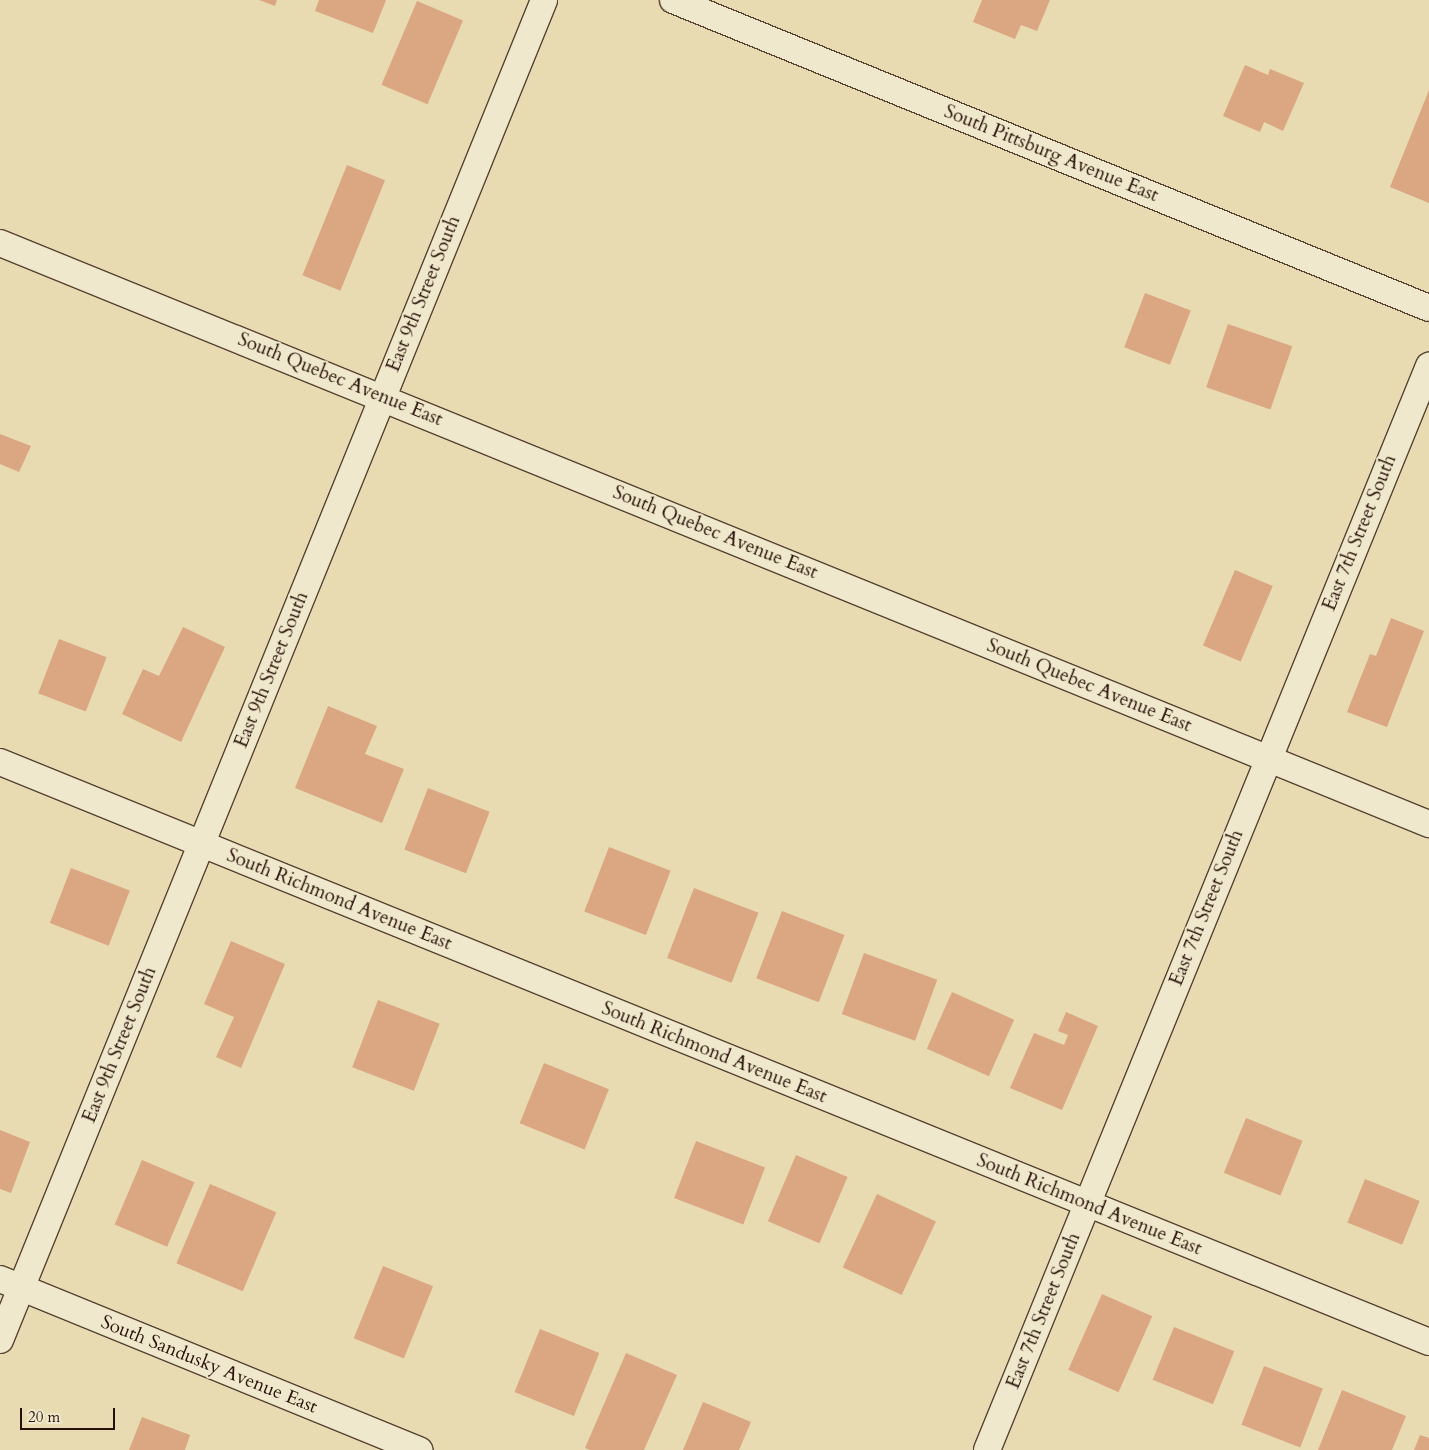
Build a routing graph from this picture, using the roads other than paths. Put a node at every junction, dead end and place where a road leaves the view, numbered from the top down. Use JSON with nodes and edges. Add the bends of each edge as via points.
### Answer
{"nodes":[{"id":1,"x":544,"y":0,"type":"edge"},
{"id":2,"x":673,"y":0,"type":"edge"},
{"id":3,"x":0,"y":243,"type":"edge"},
{"id":4,"x":1429,"y":308,"type":"edge"},
{"id":5,"x":1429,"y":366,"type":"edge"},
{"id":6,"x":382,"y":397,"type":"junction"},
{"id":7,"x":1267,"y":759,"type":"junction"},
{"id":8,"x":0,"y":762,"type":"edge"},
{"id":9,"x":1429,"y":824,"type":"edge"},
{"id":10,"x":202,"y":844,"type":"junction"},
{"id":11,"x":1087,"y":1204,"type":"junction"},
{"id":12,"x":10,"y":1284,"type":"edge"},
{"id":13,"x":0,"y":1340,"type":"edge"},
{"id":14,"x":1429,"y":1342,"type":"edge"},
{"id":15,"x":419,"y":1450,"type":"edge"},
{"id":16,"x":987,"y":1450,"type":"edge"}],
"edges":[{"from":1,"to":6,"type":"street","name":"East 9th Street South"},
{"from":2,"to":4,"type":"street","name":"South Pittsburg Avenue East"},
{"from":3,"to":6,"type":"street","name":"South Quebec Avenue East"},
{"from":5,"to":7,"type":"street","name":"East 7th Street South"},
{"from":6,"to":7,"type":"street","name":"South Quebec Avenue East"},
{"from":6,"to":10,"type":"street","name":"East 9th Street South"},
{"from":7,"to":9,"type":"street","name":"South Quebec Avenue East"},
{"from":7,"to":11,"type":"street","name":"East 7th Street South"},
{"from":8,"to":10,"type":"street","name":"South Richmond Avenue East"},
{"from":10,"to":11,"type":"street","name":"South Richmond Avenue East"},
{"from":10,"to":12,"type":"street","name":"East 9th Street South"},
{"from":11,"to":14,"type":"street","name":"South Richmond Avenue East"},
{"from":11,"to":16,"type":"street","name":"East 7th Street South"},
{"from":12,"to":13,"type":"street","name":"East 9th Street South"},
{"from":12,"to":15,"type":"street","name":"South Sandusky Avenue East"}]}
